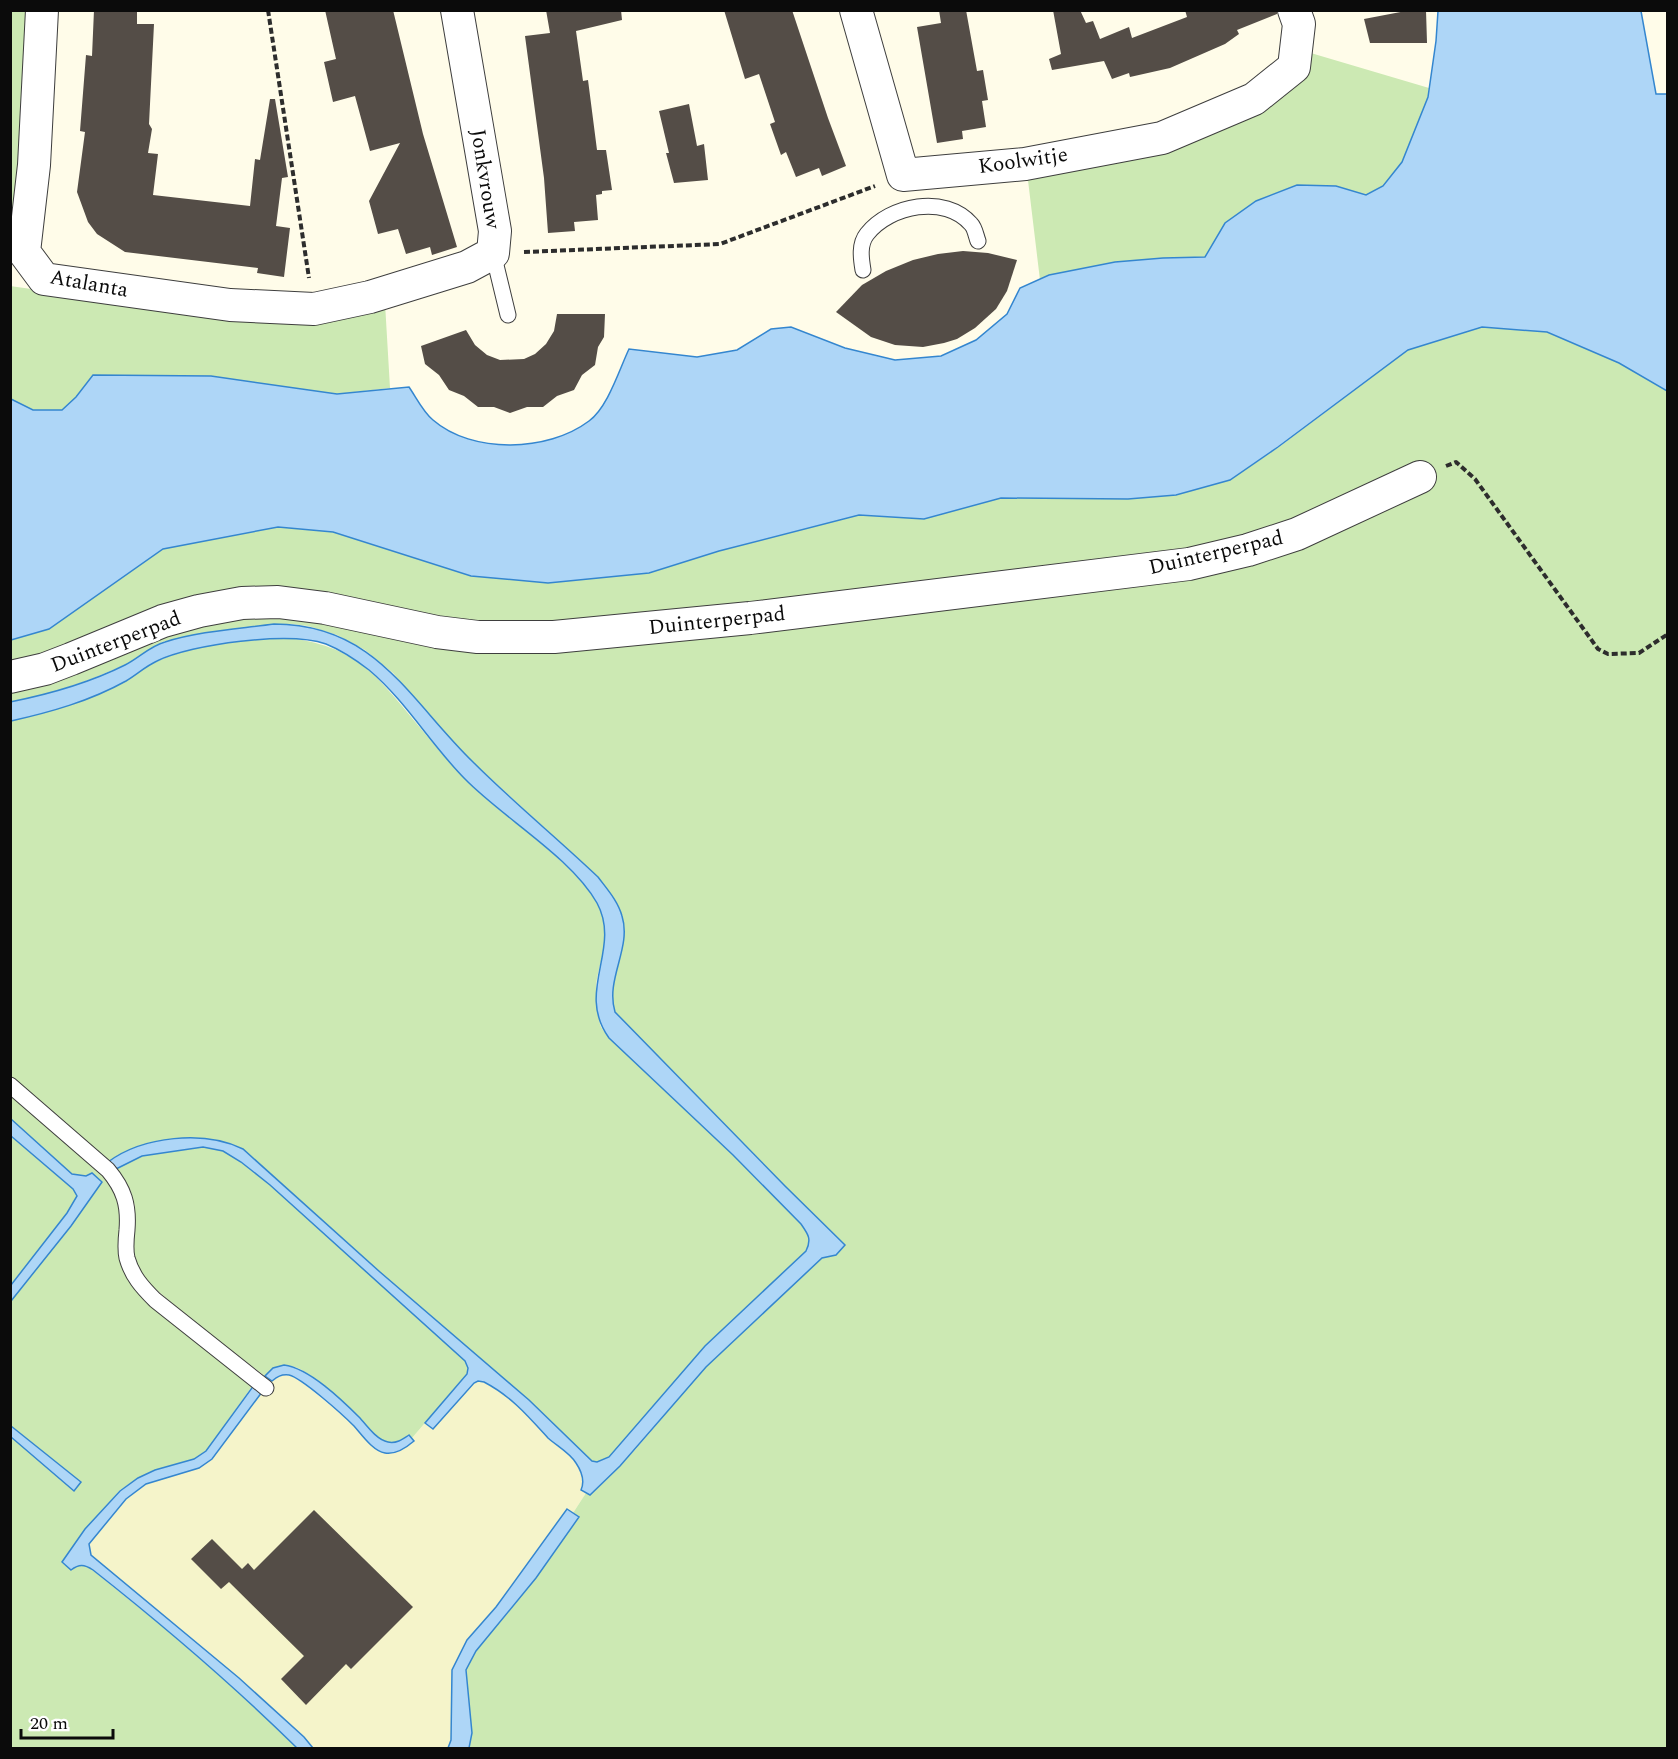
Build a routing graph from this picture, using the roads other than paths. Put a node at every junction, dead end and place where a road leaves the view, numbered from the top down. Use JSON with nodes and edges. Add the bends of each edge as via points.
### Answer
{"nodes":[{"id":1,"x":42,"y":10,"type":"edge"},
{"id":2,"x":457,"y":10,"type":"edge"},
{"id":3,"x":856,"y":10,"type":"edge"},
{"id":4,"x":1294,"y":10,"type":"edge"},
{"id":5,"x":906,"y":191,"type":"junction"},
{"id":6,"x":978,"y":241,"type":"dead end"},
{"id":7,"x":493,"y":254,"type":"junction"},
{"id":8,"x":862,"y":270,"type":"dead end"},
{"id":9,"x":307,"y":309,"type":"joint"},
{"id":10,"x":508,"y":315,"type":"dead end"},
{"id":11,"x":1420,"y":477,"type":"road end"},
{"id":12,"x":10,"y":677,"type":"edge"},
{"id":13,"x":10,"y":1085,"type":"edge"},
{"id":14,"x":266,"y":1388,"type":"dead end"}],
"edges":[{"from":1,"to":9,"type":"street","name":"Atalanta","via":[[34,165],[24,252],[44,279],[230,305]]},
{"from":2,"to":7,"type":"street","name":"Jonkvrouw","via":[[495,231]]},
{"from":3,"to":5,"type":"street"},
{"from":4,"to":5,"type":"street","name":"Koolwitje","via":[[1299,24],[1294,67],[1254,99],[1162,138]]},
{"from":5,"to":6,"type":"lane","via":[[958,214],[972,225]]},
{"from":5,"to":8,"type":"lane","via":[[889,215],[866,235],[861,252]]},
{"from":7,"to":9,"type":"street","name":"Jonkvrouw","via":[[468,267],[370,297]]},
{"from":7,"to":10,"type":"lane"},
{"from":11,"to":12,"type":"street","name":"Duinterperpad","via":[[1297,534],[1189,564],[762,617],[554,637],[478,637],[325,608],[278,602],[242,603],[163,621],[45,669]]},
{"from":13,"to":14,"type":"lane","via":[[117,1181],[128,1207],[127,1256],[140,1284]]}]}
